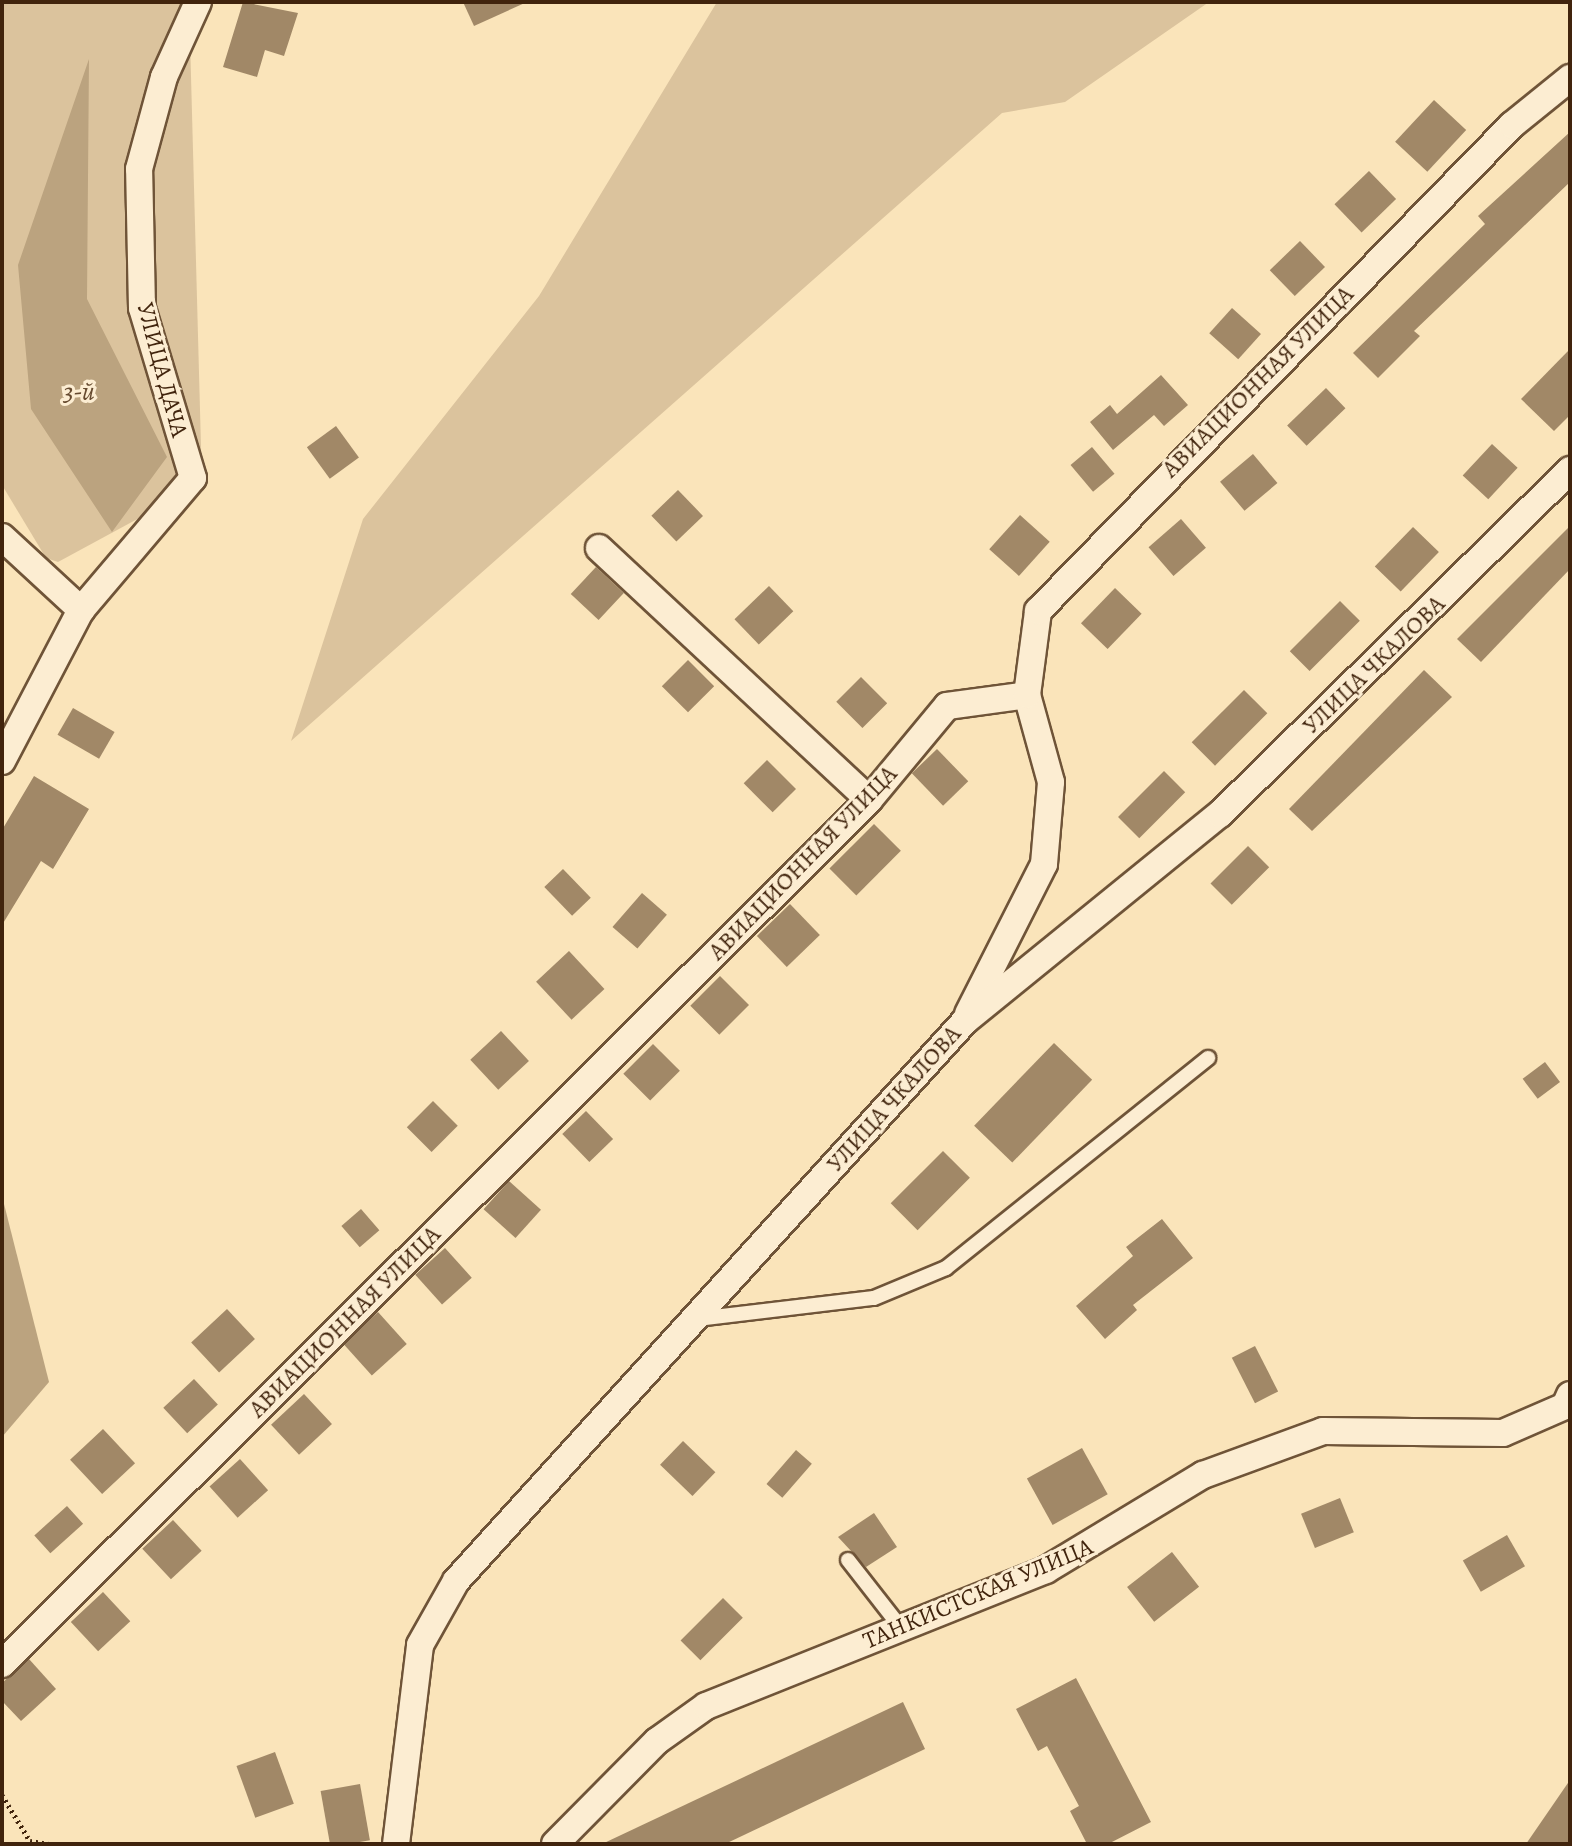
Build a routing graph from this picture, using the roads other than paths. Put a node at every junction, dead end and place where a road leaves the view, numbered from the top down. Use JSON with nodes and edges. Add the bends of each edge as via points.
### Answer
{"nodes":[{"id":1,"x":198,"y":2,"type":"edge"},
{"id":2,"x":1570,"y":78,"type":"edge"},
{"id":3,"x":1570,"y":470,"type":"edge"},
{"id":4,"x":2,"y":537,"type":"edge"},
{"id":5,"x":599,"y":548,"type":"dead end"},
{"id":6,"x":81,"y":610,"type":"junction"},
{"id":7,"x":1027,"y":695,"type":"junction"},
{"id":8,"x":2,"y":761,"type":"edge"},
{"id":9,"x":869,"y":800,"type":"junction"},
{"id":10,"x":965,"y":1021,"type":"junction"},
{"id":11,"x":1208,"y":1058,"type":"dead end"},
{"id":12,"x":694,"y":1320,"type":"junction"},
{"id":13,"x":1568,"y":1404,"type":"edge"},
{"id":14,"x":848,"y":1560,"type":"dead end"},
{"id":15,"x":902,"y":1629,"type":"junction"},
{"id":16,"x":2,"y":1664,"type":"edge"},
{"id":17,"x":396,"y":1844,"type":"edge"},
{"id":18,"x":555,"y":1844,"type":"edge"}],
"edges":[{"from":1,"to":6,"type":"street","name":"УЛИЦА ДАЧА","via":[[164,77],[139,169],[142,308],[193,478]]},
{"from":2,"to":7,"type":"street","name":"АВИАЦИОННАЯ УЛИЦА","via":[[1512,125],[1038,611]]},
{"from":3,"to":10,"type":"street","name":"УЛИЦА ЧКАЛОВА","via":[[1220,814]]},
{"from":4,"to":6,"type":"street"},
{"from":5,"to":9,"type":"street"},
{"from":6,"to":8,"type":"street","name":"УЛИЦА ДАЧА"},
{"from":7,"to":9,"type":"street","name":"АВИАЦИОННАЯ УЛИЦА","via":[[947,706]]},
{"from":7,"to":10,"type":"street","via":[[1051,782],[1044,864]]},
{"from":9,"to":16,"type":"street","name":"АВИАЦИОННАЯ УЛИЦА"},
{"from":10,"to":12,"type":"street","name":"УЛИЦА ЧКАЛОВА"},
{"from":11,"to":12,"type":"lane","via":[[946,1268],[874,1298]]},
{"from":12,"to":17,"type":"street","name":"УЛИЦА ЧКАЛОВА","via":[[456,1581],[420,1645]]},
{"from":13,"to":15,"type":"street","name":"ТАНКИСТСКАЯ УЛИЦА","via":[[1503,1433],[1323,1431],[1203,1475],[1046,1570]]},
{"from":14,"to":15,"type":"lane"},
{"from":15,"to":18,"type":"street","name":"ТАНКИСТСКАЯ УЛИЦА","via":[[706,1706],[657,1741]]}]}
